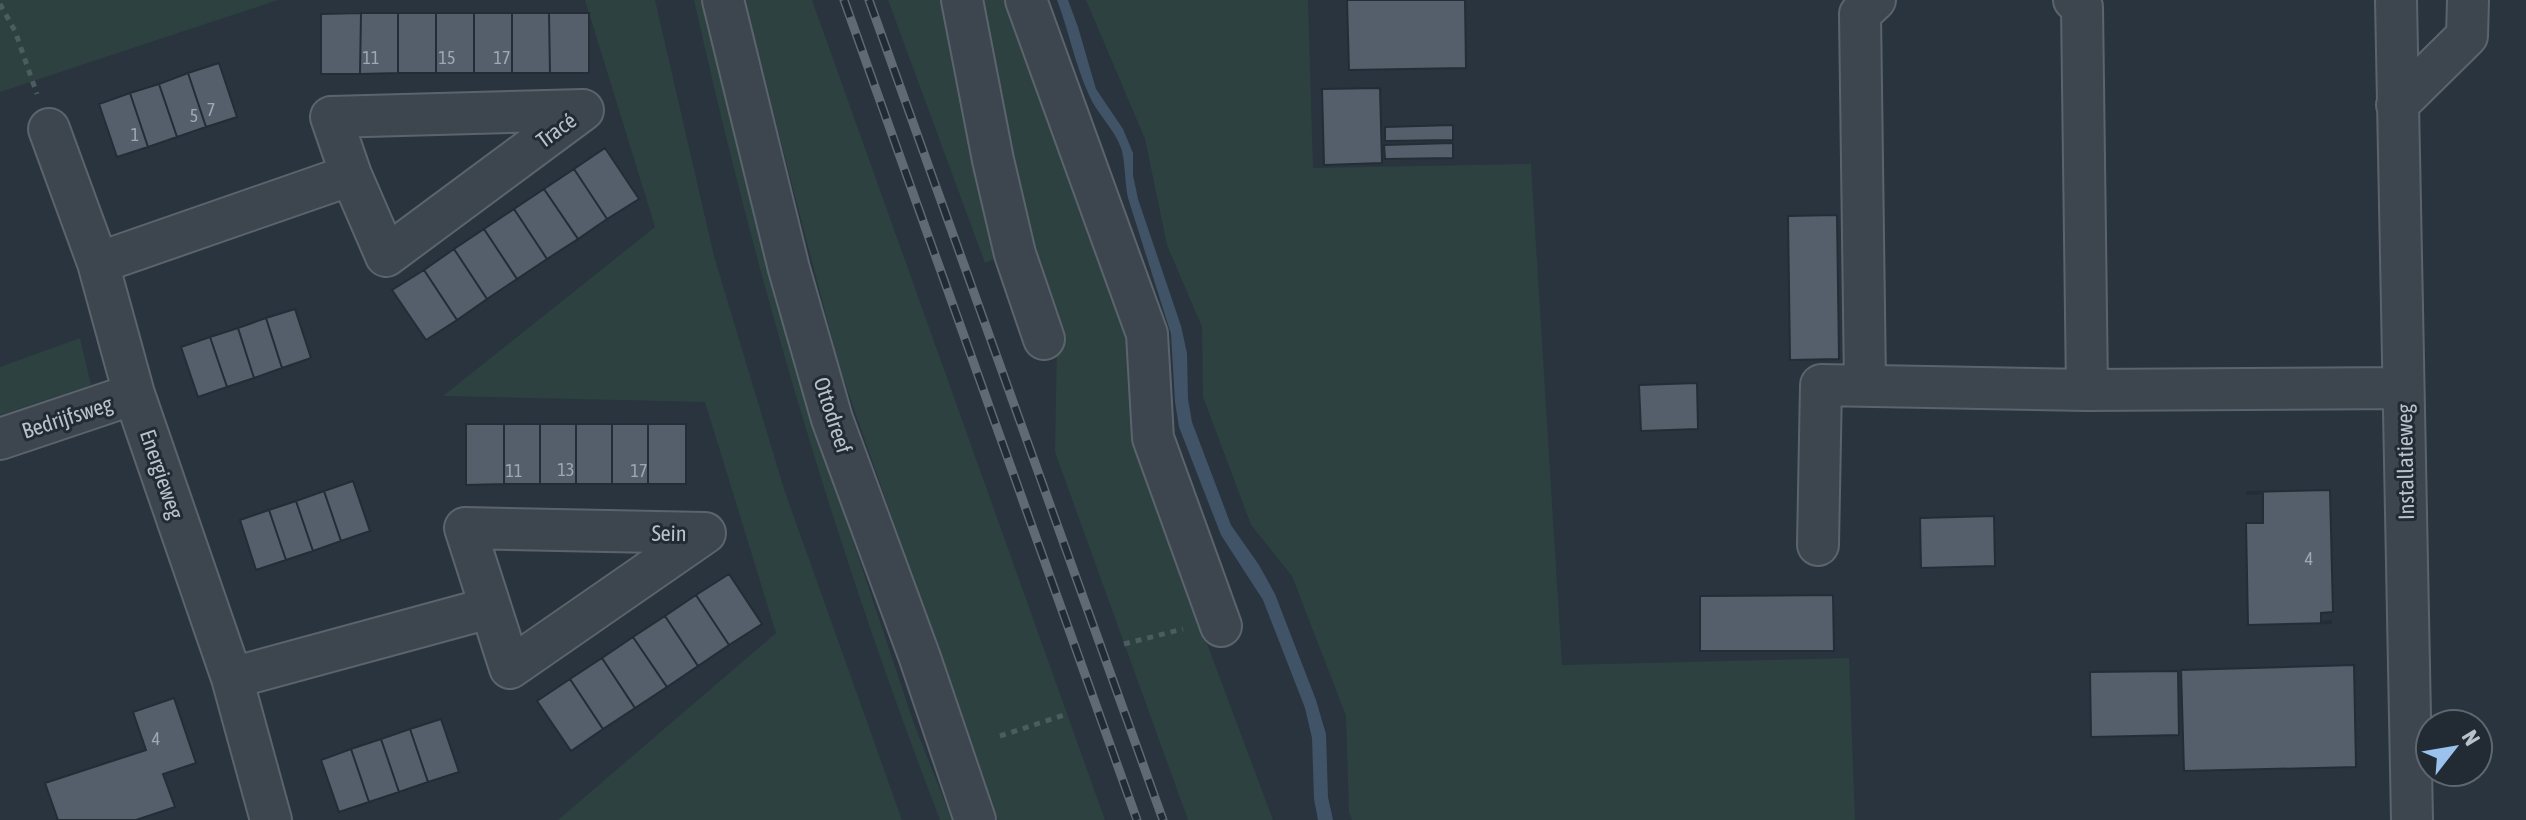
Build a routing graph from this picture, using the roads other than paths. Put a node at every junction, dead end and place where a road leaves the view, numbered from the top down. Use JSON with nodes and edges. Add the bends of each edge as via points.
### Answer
{"nodes":[{"id":1,"x":723,"y":0,"type":"edge"},
{"id":2,"x":962,"y":0,"type":"edge"},
{"id":3,"x":1026,"y":0,"type":"edge"},
{"id":4,"x":1875,"y":0,"type":"edge"},
{"id":5,"x":2074,"y":0,"type":"edge"},
{"id":6,"x":2396,"y":0,"type":"edge"},
{"id":7,"x":2468,"y":0,"type":"edge"},
{"id":8,"x":2397,"y":105,"type":"junction"},
{"id":9,"x":49,"y":129,"type":"road end"},
{"id":10,"x":351,"y":175,"type":"junction"},
{"id":11,"x":98,"y":263,"type":"junction"},
{"id":12,"x":1044,"y":339,"type":"dead end"},
{"id":13,"x":1865,"y":384,"type":"junction"},
{"id":14,"x":2403,"y":388,"type":"junction"},
{"id":15,"x":2087,"y":390,"type":"junction"},
{"id":16,"x":134,"y":394,"type":"junction"},
{"id":17,"x":0,"y":439,"type":"edge"},
{"id":18,"x":1818,"y":545,"type":"dead end"},
{"id":19,"x":489,"y":608,"type":"junction"},
{"id":20,"x":1203,"y":628,"type":"road end"},
{"id":21,"x":232,"y":678,"type":"junction"},
{"id":22,"x":271,"y":820,"type":"edge"},
{"id":23,"x":975,"y":820,"type":"edge"},
{"id":24,"x":2412,"y":820,"type":"edge"}],
"edges":[{"from":1,"to":23,"type":"street","name":"Ottodreef","via":[[832,419]]},
{"from":2,"to":12,"type":"street","via":[[1015,254]]},
{"from":3,"to":20,"type":"street","via":[[1147,334],[1153,438]]},
{"from":4,"to":13,"type":"street","via":[[1860,14]]},
{"from":5,"to":15,"type":"street","via":[[2082,7]]},
{"from":6,"to":8,"type":"street","name":"Installatieweg"},
{"from":7,"to":8,"type":"street","via":[[2467,36]]},
{"from":8,"to":14,"type":"street","name":"Installatieweg"},
{"from":9,"to":11,"type":"street","name":"Energieweg"},
{"from":10,"to":10,"type":"street","name":"Tracé","via":[[331,117],[583,110],[386,256]]},
{"from":10,"to":11,"type":"street"},
{"from":11,"to":16,"type":"street","name":"Energieweg"},
{"from":13,"to":15,"type":"street"},
{"from":13,"to":18,"type":"street","via":[[1821,385]]},
{"from":14,"to":15,"type":"street"},
{"from":14,"to":24,"type":"street","name":"Installatieweg"},
{"from":16,"to":17,"type":"street","name":"Bedrijfsweg"},
{"from":16,"to":21,"type":"street","name":"Energieweg"},
{"from":19,"to":19,"type":"street","name":"Sein","via":[[465,528],[705,533],[510,668]]},
{"from":19,"to":21,"type":"street"},
{"from":21,"to":22,"type":"street","name":"Energieweg"}]}
